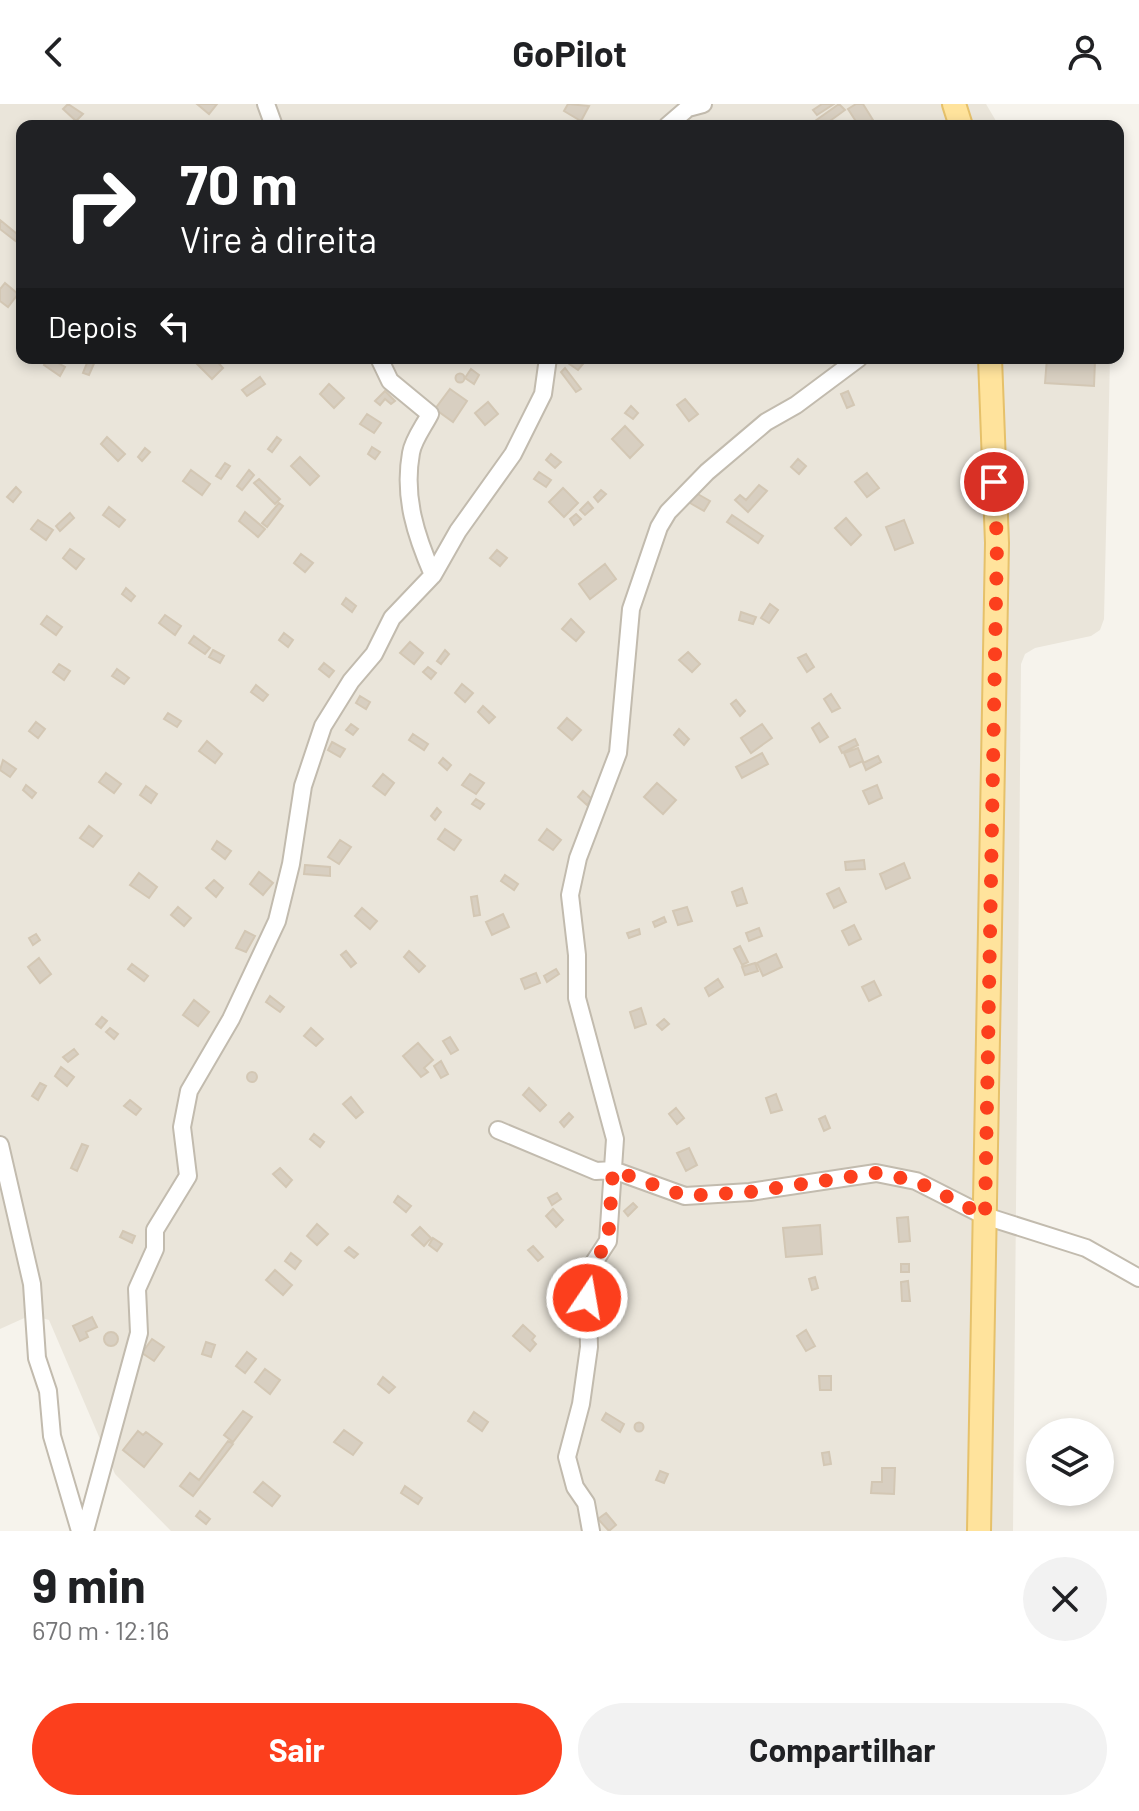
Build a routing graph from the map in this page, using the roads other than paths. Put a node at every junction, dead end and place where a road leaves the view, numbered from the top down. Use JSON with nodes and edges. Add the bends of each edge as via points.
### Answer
{"nodes":[{"id":1,"x":703,"y":104,"type":"edge"},
{"id":2,"x":674,"y":120,"type":"edge"},
{"id":3,"x":382,"y":364,"type":"edge"},
{"id":4,"x":547,"y":364,"type":"edge"},
{"id":5,"x":851,"y":364,"type":"edge"},
{"id":6,"x":990,"y":364,"type":"edge"},
{"id":7,"x":433,"y":575,"type":"junction"},
{"id":8,"x":498,"y":1130,"type":"dead end"},
{"id":9,"x":0,"y":1145,"type":"edge"},
{"id":10,"x":613,"y":1170,"type":"junction"},
{"id":11,"x":985,"y":1216,"type":"junction"},
{"id":12,"x":1139,"y":1278,"type":"edge"},
{"id":13,"x":83,"y":1531,"type":"edge"},
{"id":14,"x":591,"y":1531,"type":"edge"},
{"id":15,"x":979,"y":1531,"type":"edge"}],
"edges":[{"from":1,"to":2,"type":"street"},
{"from":3,"to":7,"type":"street","via":[[390,381],[430,414],[411,451],[410,481],[413,530]]},
{"from":4,"to":7,"type":"street","via":[[543,394],[513,454]]},
{"from":5,"to":10,"type":"street","via":[[766,422],[668,512],[631,609],[618,753],[578,858],[570,895],[577,998],[615,1139]]},
{"from":6,"to":11,"type":"main road","via":[[997,543]]},
{"from":7,"to":13,"type":"street","via":[[392,618],[374,654],[323,726],[303,786],[277,921],[231,1019],[189,1091],[182,1127],[188,1176],[155,1230],[155,1249],[137,1289],[139,1333]]},
{"from":8,"to":10,"type":"street","via":[[596,1171]]},
{"from":9,"to":13,"type":"street","via":[[32,1284],[37,1358],[48,1391],[52,1436]]},
{"from":10,"to":11,"type":"street","via":[[685,1196],[876,1173],[916,1181]]},
{"from":10,"to":14,"type":"street","via":[[608,1241],[587,1273],[589,1347],[567,1457]]},
{"from":11,"to":12,"type":"street","via":[[1086,1248]]},
{"from":11,"to":15,"type":"main road"}]}
